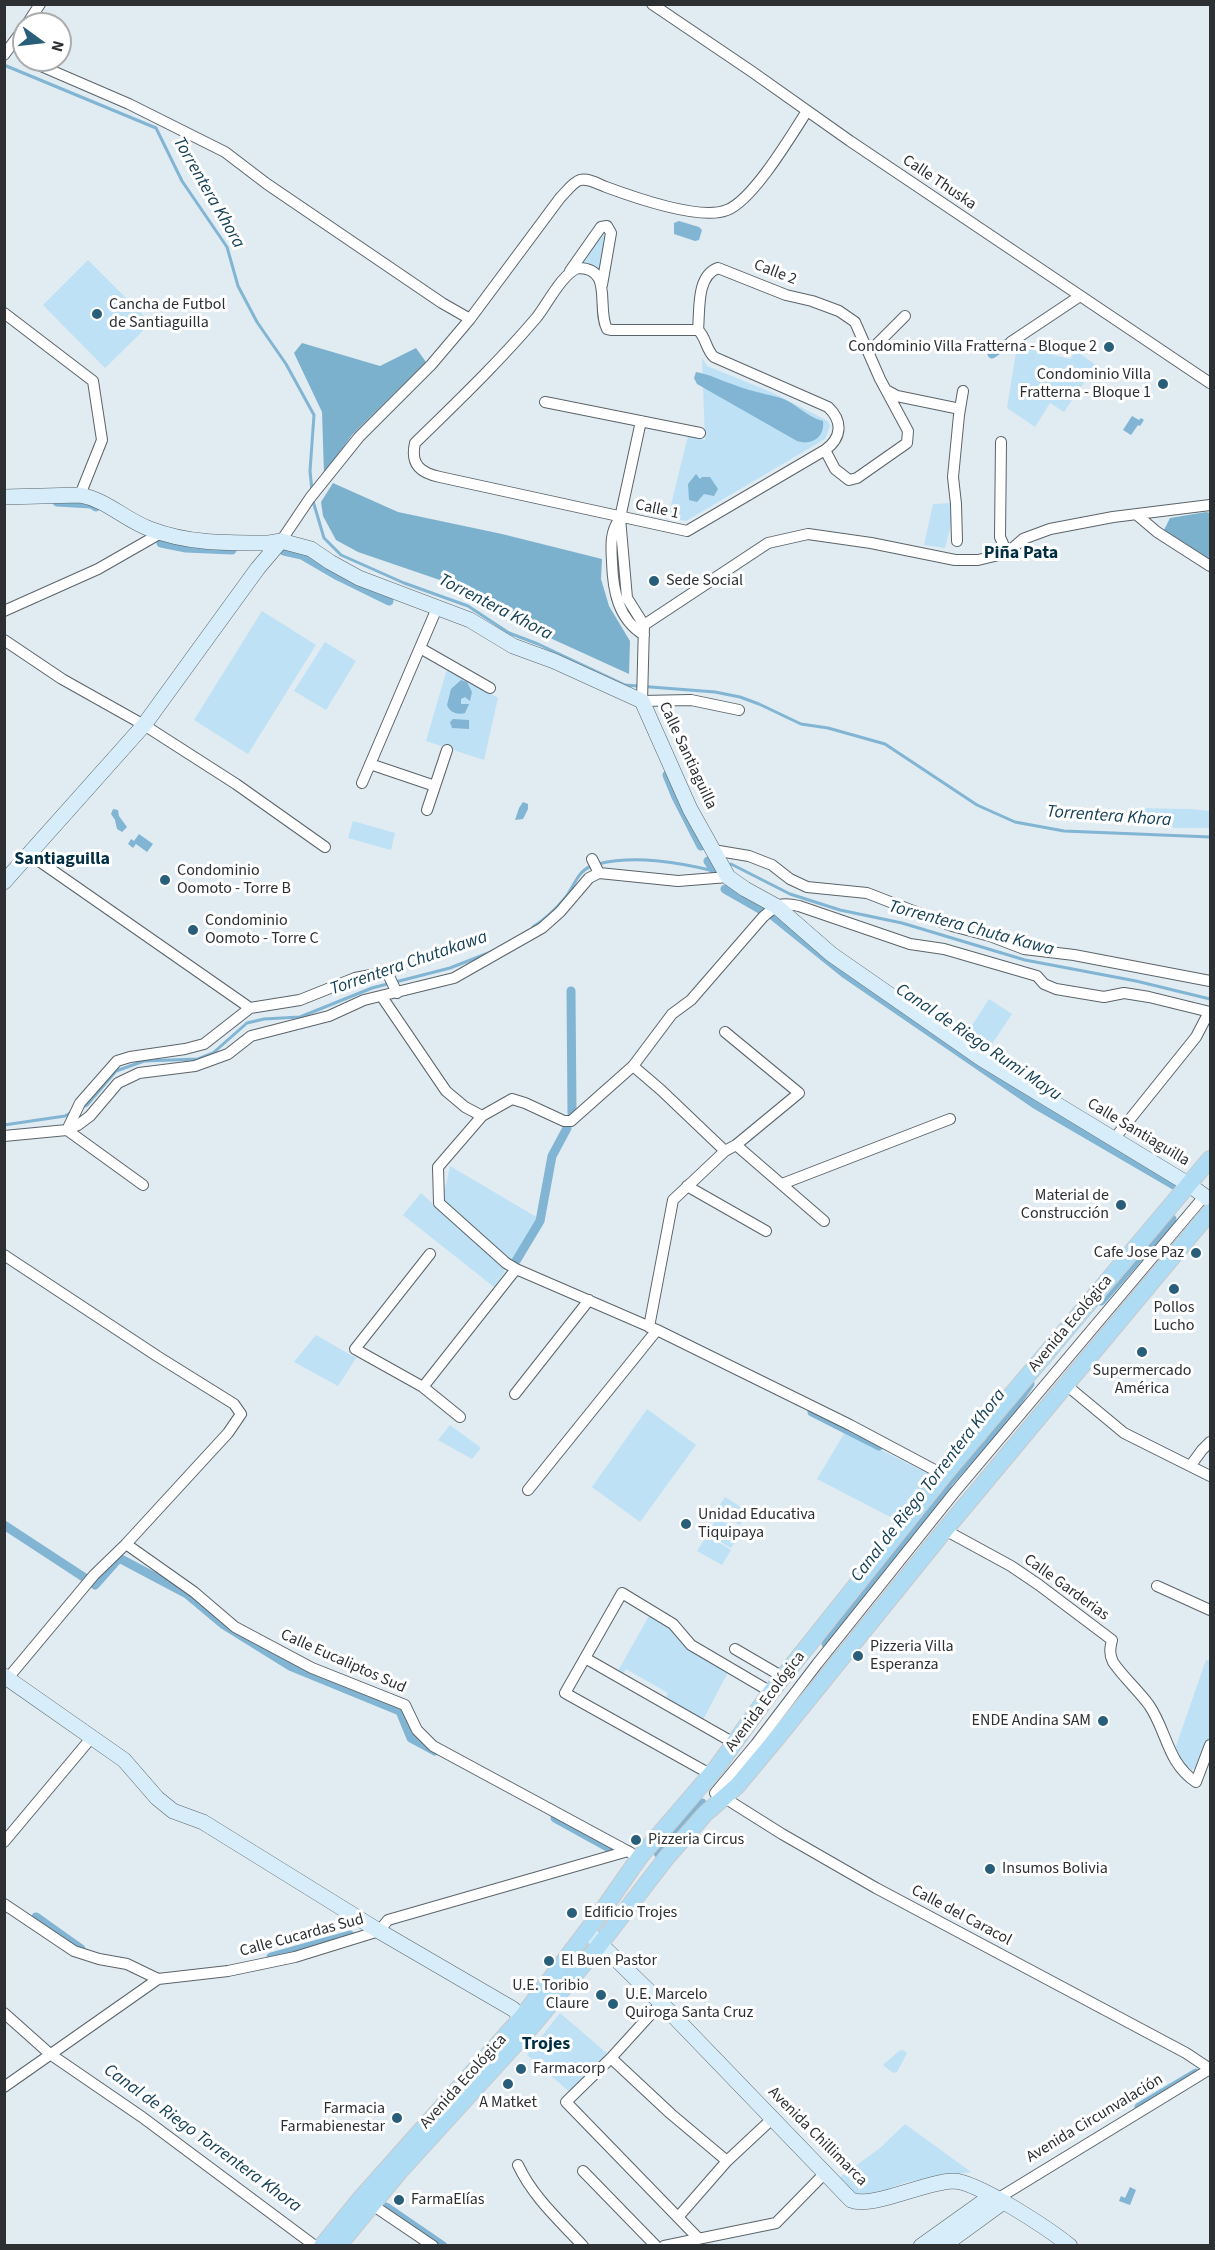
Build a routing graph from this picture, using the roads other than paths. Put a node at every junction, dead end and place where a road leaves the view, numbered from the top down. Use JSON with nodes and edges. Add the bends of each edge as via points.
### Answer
{"nodes":[{"id":1,"x":652,"y":4,"type":"edge"},
{"id":2,"x":55,"y":72,"type":"edge"},
{"id":3,"x":807,"y":111,"type":"junction"},
{"id":4,"x":570,"y":271,"type":"junction"},
{"id":5,"x":602,"y":286,"type":"junction"},
{"id":6,"x":1080,"y":296,"type":"junction"},
{"id":7,"x":4,"y":313,"type":"edge"},
{"id":8,"x":905,"y":316,"type":"dead end"},
{"id":9,"x":470,"y":319,"type":"junction"},
{"id":10,"x":698,"y":330,"type":"junction"},
{"id":11,"x":1011,"y":342,"type":"dead end"},
{"id":12,"x":869,"y":352,"type":"junction"},
{"id":13,"x":1210,"y":383,"type":"edge"},
{"id":14,"x":887,"y":391,"type":"junction"},
{"id":15,"x":963,"y":392,"type":"dead end"},
{"id":16,"x":545,"y":402,"type":"dead end"},
{"id":17,"x":959,"y":412,"type":"junction"},
{"id":18,"x":900,"y":416,"type":"junction"},
{"id":19,"x":641,"y":421,"type":"junction"},
{"id":20,"x":700,"y":433,"type":"dead end"},
{"id":21,"x":1001,"y":442,"type":"dead end"},
{"id":22,"x":825,"y":450,"type":"junction"},
{"id":23,"x":80,"y":495,"type":"junction"},
{"id":24,"x":4,"y":497,"type":"edge"},
{"id":25,"x":1210,"y":505,"type":"edge"},
{"id":26,"x":1137,"y":515,"type":"junction"},
{"id":27,"x":620,"y":518,"type":"junction"},
{"id":28,"x":161,"y":533,"type":"junction"},
{"id":29,"x":281,"y":541,"type":"junction"},
{"id":30,"x":957,"y":541,"type":"dead end"},
{"id":31,"x":1007,"y":553,"type":"junction"},
{"id":32,"x":1210,"y":566,"type":"edge"},
{"id":33,"x":437,"y":608,"type":"junction"},
{"id":34,"x":4,"y":611,"type":"edge"},
{"id":35,"x":644,"y":630,"type":"junction"},
{"id":36,"x":4,"y":640,"type":"edge"},
{"id":37,"x":420,"y":648,"type":"junction"},
{"id":38,"x":490,"y":688,"type":"dead end"},
{"id":39,"x":642,"y":699,"type":"junction"},
{"id":40,"x":739,"y":710,"type":"dead end"},
{"id":41,"x":144,"y":725,"type":"junction"},
{"id":42,"x":447,"y":750,"type":"dead end"},
{"id":43,"x":370,"y":764,"type":"junction"},
{"id":44,"x":362,"y":783,"type":"dead end"},
{"id":45,"x":435,"y":786,"type":"junction"},
{"id":46,"x":427,"y":810,"type":"dead end"},
{"id":47,"x":325,"y":847,"type":"dead end"},
{"id":48,"x":29,"y":854,"type":"junction"},
{"id":49,"x":720,"y":862,"type":"junction"},
{"id":50,"x":4,"y":882,"type":"edge"},
{"id":51,"x":776,"y":906,"type":"junction"},
{"id":52,"x":1210,"y":981,"type":"edge"},
{"id":53,"x":398,"y":993,"type":"junction"},
{"id":54,"x":382,"y":997,"type":"junction"},
{"id":55,"x":250,"y":1008,"type":"junction"},
{"id":56,"x":1210,"y":1012,"type":"edge"},
{"id":57,"x":725,"y":1032,"type":"dead end"},
{"id":58,"x":633,"y":1066,"type":"junction"},
{"id":59,"x":482,"y":1116,"type":"junction"},
{"id":60,"x":950,"y":1119,"type":"dead end"},
{"id":61,"x":67,"y":1130,"type":"junction"},
{"id":62,"x":4,"y":1136,"type":"edge"},
{"id":63,"x":1113,"y":1139,"type":"junction"},
{"id":64,"x":736,"y":1145,"type":"junction"},
{"id":65,"x":724,"y":1151,"type":"junction"},
{"id":66,"x":1210,"y":1159,"type":"edge"},
{"id":67,"x":782,"y":1184,"type":"junction"},
{"id":68,"x":1188,"y":1184,"type":"junction"},
{"id":69,"x":143,"y":1185,"type":"dead end"},
{"id":70,"x":687,"y":1186,"type":"junction"},
{"id":71,"x":1207,"y":1204,"type":"edge"},
{"id":72,"x":824,"y":1221,"type":"dead end"},
{"id":73,"x":766,"y":1231,"type":"dead end"},
{"id":74,"x":430,"y":1254,"type":"dead end"},
{"id":75,"x":4,"y":1255,"type":"edge"},
{"id":76,"x":516,"y":1269,"type":"junction"},
{"id":77,"x":589,"y":1300,"type":"junction"},
{"id":78,"x":653,"y":1329,"type":"junction"},
{"id":79,"x":1065,"y":1384,"type":"junction"},
{"id":80,"x":423,"y":1387,"type":"junction"},
{"id":81,"x":515,"y":1394,"type":"dead end"},
{"id":82,"x":460,"y":1417,"type":"dead end"},
{"id":83,"x":1210,"y":1442,"type":"edge"},
{"id":84,"x":1191,"y":1465,"type":"junction"},
{"id":85,"x":944,"y":1475,"type":"junction"},
{"id":86,"x":1210,"y":1476,"type":"edge"},
{"id":87,"x":528,"y":1490,"type":"dead end"},
{"id":88,"x":945,"y":1530,"type":"junction"},
{"id":89,"x":126,"y":1544,"type":"junction"},
{"id":90,"x":1157,"y":1586,"type":"dead end"},
{"id":91,"x":1210,"y":1610,"type":"edge"},
{"id":92,"x":735,"y":1649,"type":"dead end"},
{"id":93,"x":585,"y":1658,"type":"junction"},
{"id":94,"x":6,"y":1677,"type":"edge"},
{"id":95,"x":783,"y":1677,"type":"junction"},
{"id":96,"x":771,"y":1692,"type":"junction"},
{"id":97,"x":92,"y":1737,"type":"junction"},
{"id":98,"x":734,"y":1743,"type":"junction"},
{"id":99,"x":1210,"y":1745,"type":"edge"},
{"id":100,"x":713,"y":1787,"type":"junction"},
{"id":101,"x":4,"y":1842,"type":"edge"},
{"id":102,"x":633,"y":1854,"type":"junction"},
{"id":103,"x":4,"y":1904,"type":"edge"},
{"id":104,"x":379,"y":1931,"type":"junction"},
{"id":105,"x":587,"y":1931,"type":"junction"},
{"id":106,"x":601,"y":1942,"type":"junction"},
{"id":107,"x":158,"y":1979,"type":"junction"},
{"id":108,"x":662,"y":2003,"type":"junction"},
{"id":109,"x":4,"y":2013,"type":"edge"},
{"id":110,"x":527,"y":2022,"type":"junction"},
{"id":111,"x":50,"y":2054,"type":"junction"},
{"id":112,"x":611,"y":2058,"type":"junction"},
{"id":113,"x":1210,"y":2069,"type":"edge"},
{"id":114,"x":4,"y":2087,"type":"edge"},
{"id":115,"x":773,"y":2118,"type":"junction"},
{"id":116,"x":727,"y":2161,"type":"junction"},
{"id":117,"x":518,"y":2165,"type":"dead end"},
{"id":118,"x":583,"y":2171,"type":"dead end"},
{"id":119,"x":825,"y":2174,"type":"junction"},
{"id":120,"x":997,"y":2199,"type":"junction"},
{"id":121,"x":371,"y":2204,"type":"junction"},
{"id":122,"x":679,"y":2216,"type":"junction"},
{"id":123,"x":698,"y":2238,"type":"junction"},
{"id":124,"x":328,"y":2244,"type":"edge"},
{"id":125,"x":433,"y":2246,"type":"edge"},
{"id":126,"x":584,"y":2246,"type":"edge"},
{"id":127,"x":656,"y":2246,"type":"edge"},
{"id":128,"x":664,"y":2246,"type":"edge"},
{"id":129,"x":921,"y":2246,"type":"edge"},
{"id":130,"x":943,"y":2246,"type":"edge"},
{"id":131,"x":1070,"y":2246,"type":"edge"}],
"edges":[{"from":1,"to":3,"type":"street","name":"Calle Thuska"},
{"from":2,"to":9,"type":"street","via":[[225,152]]},
{"from":3,"to":6,"type":"street","name":"Calle Thuska"},
{"from":3,"to":9,"type":"street","via":[[763,177],[726,211],[679,210],[586,179],[577,180]]},
{"from":4,"to":5,"type":"street","via":[[593,271]]},
{"from":4,"to":5,"type":"street","name":"Calle 1","via":[[601,227],[607,226],[611,233]]},
{"from":4,"to":27,"type":"street","name":"Calle 1","via":[[509,350],[414,443],[413,451],[425,474]]},
{"from":5,"to":10,"type":"street","name":"Calle 1","via":[[602,316],[607,329]]},
{"from":6,"to":11,"type":"street"},
{"from":6,"to":13,"type":"street","name":"Calle Thuska"},
{"from":7,"to":23,"type":"street","via":[[93,381],[102,440]]},
{"from":8,"to":12,"type":"street"},
{"from":9,"to":29,"type":"street","via":[[431,365],[359,437]]},
{"from":10,"to":12,"type":"street","name":"Calle 2","via":[[705,279],[718,268],[839,311],[855,322]]},
{"from":10,"to":22,"type":"street","name":"Calle 1","via":[[714,357],[828,407],[840,423],[835,440]]},
{"from":12,"to":14,"type":"street","name":"Calle 2"},
{"from":14,"to":17,"type":"street"},
{"from":14,"to":18,"type":"street","name":"Calle 2"},
{"from":15,"to":17,"type":"street"},
{"from":16,"to":19,"type":"street"},
{"from":17,"to":18,"type":"street","via":[[911,404],[904,407]]},
{"from":17,"to":30,"type":"street","via":[[952,477]]},
{"from":18,"to":22,"type":"street","name":"Calle 2","via":[[908,431],[907,443],[857,478],[849,480],[842,476]]},
{"from":19,"to":20,"type":"street"},
{"from":19,"to":27,"type":"street"},
{"from":21,"to":31,"type":"street","via":[[1000,537]]},
{"from":22,"to":27,"type":"street","name":"Calle 1","via":[[691,531]]},
{"from":23,"to":24,"type":"street","name":"Calle Santiaguilla"},
{"from":23,"to":28,"type":"street","name":"Calle Santiaguilla","via":[[103,502]]},
{"from":25,"to":26,"type":"street"},
{"from":26,"to":31,"type":"street","via":[[1050,529],[1023,540]]},
{"from":26,"to":32,"type":"street"},
{"from":27,"to":35,"type":"street","via":[[617,555],[627,598]]},
{"from":28,"to":29,"type":"street","name":"Calle Santiaguilla","via":[[213,543]]},
{"from":28,"to":34,"type":"street","via":[[98,569]]},
{"from":29,"to":33,"type":"street","name":"Calle Santiaguilla","via":[[311,549],[360,578]]},
{"from":29,"to":41,"type":"street"},
{"from":31,"to":35,"type":"street","via":[[956,560],[808,534],[768,543]]},
{"from":33,"to":37,"type":"street"},
{"from":33,"to":39,"type":"street","name":"Calle Santiaguilla","via":[[470,620],[513,646]]},
{"from":35,"to":39,"type":"street"},
{"from":36,"to":41,"type":"street"},
{"from":37,"to":38,"type":"street"},
{"from":37,"to":43,"type":"street"},
{"from":39,"to":40,"type":"street","via":[[691,700]]},
{"from":39,"to":49,"type":"street","name":"Calle Santiaguilla","via":[[690,809]]},
{"from":41,"to":47,"type":"street"},
{"from":41,"to":48,"type":"street"},
{"from":42,"to":45,"type":"street"},
{"from":43,"to":44,"type":"street"},
{"from":43,"to":45,"type":"street"},
{"from":45,"to":46,"type":"street"},
{"from":48,"to":50,"type":"street"},
{"from":48,"to":55,"type":"street"},
{"from":49,"to":51,"type":"street","name":"Calle Santiaguilla","via":[[745,889]]},
{"from":49,"to":52,"type":"street","via":[[749,856],[807,887],[867,892],[1024,949]]},
{"from":49,"to":53,"type":"street","via":[[678,881],[595,866],[560,912],[542,928],[454,978]]},
{"from":51,"to":56,"type":"street","via":[[800,906],[910,944],[993,962],[1037,976],[1056,989],[1104,997],[1124,993],[1149,996]]},
{"from":51,"to":58,"type":"street","via":[[691,1000],[672,1014]]},
{"from":51,"to":63,"type":"street","name":"Calle Santiaguilla","via":[[831,954],[982,1059]]},
{"from":53,"to":54,"type":"street"},
{"from":53,"to":55,"type":"street","via":[[387,972],[355,978],[300,1000]]},
{"from":54,"to":59,"type":"street","via":[[446,1091]]},
{"from":54,"to":61,"type":"street","via":[[364,1000],[329,1016],[251,1036],[228,1054],[195,1066],[139,1073],[118,1083],[90,1116]]},
{"from":55,"to":61,"type":"street","via":[[204,1044],[117,1061],[80,1102]]},
{"from":56,"to":63,"type":"street","via":[[1196,1037]]},
{"from":57,"to":64,"type":"street","via":[[799,1093]]},
{"from":58,"to":59,"type":"street","via":[[572,1120],[564,1121],[512,1099]]},
{"from":58,"to":65,"type":"street"},
{"from":59,"to":76,"type":"street","via":[[438,1167],[439,1203]]},
{"from":60,"to":67,"type":"street"},
{"from":61,"to":62,"type":"street"},
{"from":61,"to":69,"type":"street"},
{"from":63,"to":68,"type":"street","name":"Calle Santiaguilla"},
{"from":64,"to":65,"type":"street"},
{"from":64,"to":67,"type":"street"},
{"from":65,"to":70,"type":"street"},
{"from":66,"to":68,"type":"main road","name":"Avenida Ecológica"},
{"from":67,"to":72,"type":"street"},
{"from":68,"to":71,"type":"street","name":"Calle Santiaguilla"},
{"from":68,"to":85,"type":"main road","name":"Avenida Ecológica"},
{"from":70,"to":73,"type":"street"},
{"from":70,"to":78,"type":"street","via":[[673,1200]]},
{"from":71,"to":79,"type":"main road","name":"Avenida Ecológica"},
{"from":71,"to":100,"type":"street","via":[[954,1493],[756,1744]]},
{"from":74,"to":80,"type":"street","via":[[355,1349]]},
{"from":75,"to":89,"type":"street","via":[[234,1404],[241,1414]]},
{"from":76,"to":77,"type":"street"},
{"from":76,"to":80,"type":"street"},
{"from":77,"to":78,"type":"street"},
{"from":77,"to":81,"type":"street"},
{"from":78,"to":85,"type":"street"},
{"from":78,"to":87,"type":"street"},
{"from":79,"to":84,"type":"street","via":[[1124,1433]]},
{"from":79,"to":88,"type":"main road","name":"Avenida Ecológica"},
{"from":80,"to":82,"type":"street"},
{"from":83,"to":84,"type":"street"},
{"from":84,"to":86,"type":"street"},
{"from":85,"to":95,"type":"main road","name":"Avenida Ecológica"},
{"from":88,"to":99,"type":"street","name":"Calle Garderias","via":[[1020,1572],[1112,1640],[1109,1651],[1113,1661],[1150,1707],[1176,1764],[1196,1782]]},
{"from":88,"to":100,"type":"main road","name":"Avenida Ecológica","via":[[777,1738]]},
{"from":89,"to":94,"type":"street"},
{"from":89,"to":102,"type":"street","name":"Calle Eucaliptos Sud","via":[[194,1592],[235,1627],[312,1668],[405,1705],[417,1730],[433,1746]]},
{"from":90,"to":91,"type":"street"},
{"from":92,"to":95,"type":"street"},
{"from":93,"to":96,"type":"street","via":[[622,1593],[673,1624],[691,1645]]},
{"from":93,"to":98,"type":"street"},
{"from":93,"to":100,"type":"street","name":"Calle del Caracol","via":[[565,1693]]},
{"from":94,"to":97,"type":"street"},
{"from":95,"to":96,"type":"main road","name":"Avenida Ecológica"},
{"from":96,"to":98,"type":"main road","name":"Avenida Ecológica"},
{"from":97,"to":101,"type":"street"},
{"from":97,"to":104,"type":"street","via":[[124,1760],[173,1811],[203,1822]]},
{"from":98,"to":100,"type":"main road","name":"Avenida Ecológica"},
{"from":100,"to":102,"type":"main road","name":"Avenida Ecológica"},
{"from":100,"to":106,"type":"main road","name":"Avenida Ecológica","via":[[705,1814]]},
{"from":100,"to":113,"type":"street","name":"Calle del Caracol","via":[[782,1834],[876,1888]]},
{"from":102,"to":104,"type":"street","name":"Calle Cucardas Sud","via":[[388,1920]]},
{"from":102,"to":105,"type":"main road","name":"Avenida Ecológica"},
{"from":103,"to":107,"type":"street","via":[[74,1951],[128,1964]]},
{"from":104,"to":107,"type":"street","name":"Calle Cucardas Sud","via":[[295,1957],[228,1971]]},
{"from":104,"to":110,"type":"street","via":[[513,2009]]},
{"from":105,"to":106,"type":"street","name":"Avenida Chillimarca"},
{"from":105,"to":110,"type":"main road","name":"Avenida Ecológica"},
{"from":106,"to":108,"type":"street","name":"Avenida Chillimarca"},
{"from":106,"to":110,"type":"main road","name":"Avenida Ecológica"},
{"from":107,"to":111,"type":"street","name":"Calle Cucardas Sud"},
{"from":108,"to":112,"type":"street"},
{"from":108,"to":115,"type":"street","name":"Avenida Chillimarca"},
{"from":109,"to":111,"type":"street"},
{"from":110,"to":121,"type":"main road","name":"Avenida Ecológica"},
{"from":110,"to":124,"type":"main road","name":"Avenida Ecológica","via":[[361,2198]]},
{"from":111,"to":114,"type":"street","name":"Calle Cucardas Sud"},
{"from":111,"to":124,"type":"street"},
{"from":112,"to":116,"type":"street"},
{"from":112,"to":122,"type":"street","via":[[566,2102]]},
{"from":113,"to":120,"type":"street","name":"Avenida Circunvalación"},
{"from":115,"to":116,"type":"street"},
{"from":115,"to":119,"type":"street","name":"Avenida Chillimarca"},
{"from":116,"to":122,"type":"street"},
{"from":117,"to":126,"type":"street","via":[[545,2206]]},
{"from":118,"to":127,"type":"street"},
{"from":119,"to":120,"type":"street","name":"Avenida Chillimarca","via":[[851,2200],[862,2203],[953,2181],[974,2186]]},
{"from":119,"to":123,"type":"street","via":[[776,2223]]},
{"from":120,"to":129,"type":"street","name":"Avenida Circunvalación"},
{"from":120,"to":130,"type":"street","name":"Avenida Circunvalación"},
{"from":120,"to":131,"type":"street","name":"Avenida Chillimarca"},
{"from":121,"to":124,"type":"main road","name":"Avenida Ecológica"},
{"from":121,"to":125,"type":"street"},
{"from":122,"to":123,"type":"street"},
{"from":123,"to":128,"type":"street"}]}
